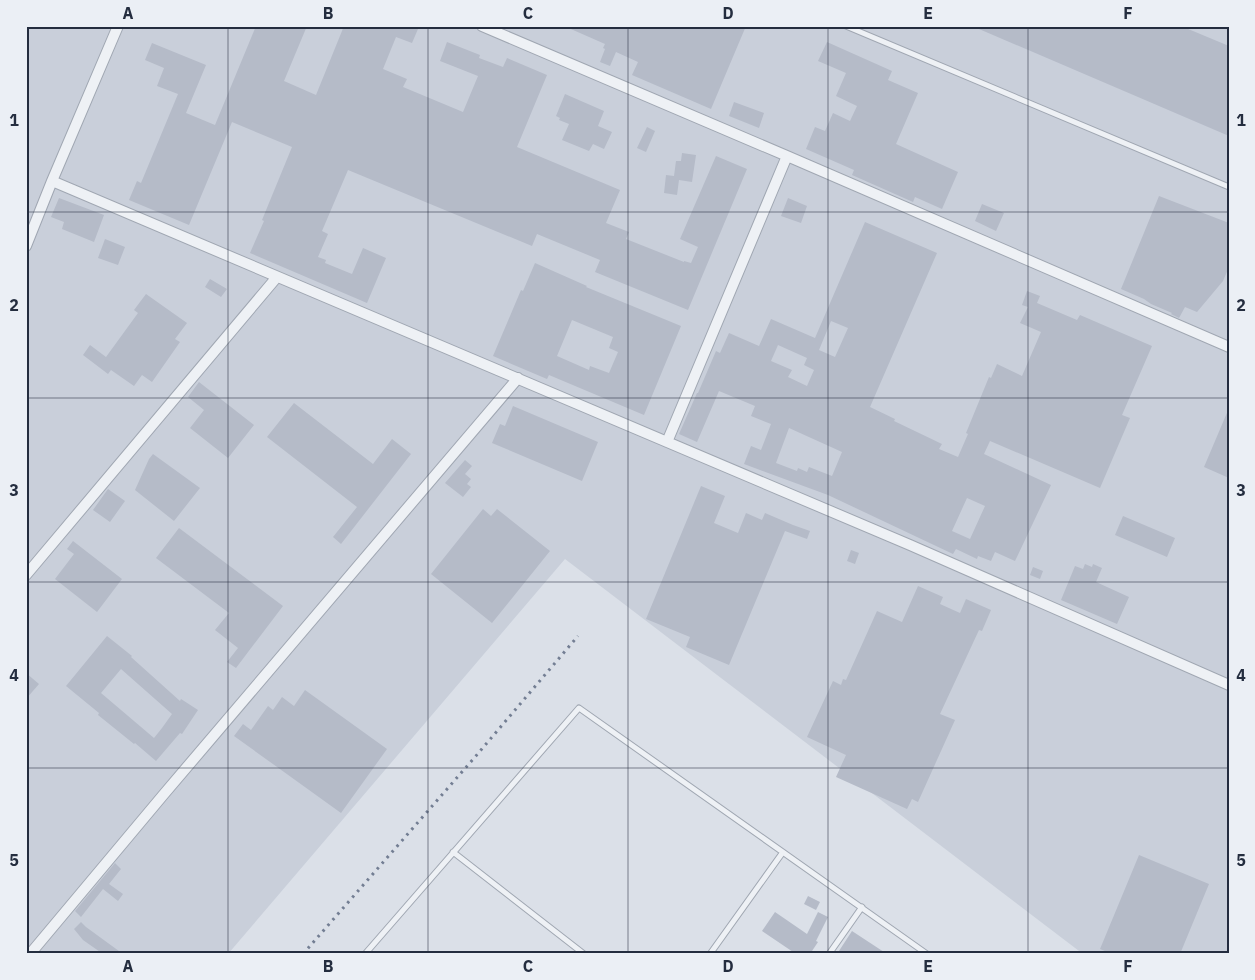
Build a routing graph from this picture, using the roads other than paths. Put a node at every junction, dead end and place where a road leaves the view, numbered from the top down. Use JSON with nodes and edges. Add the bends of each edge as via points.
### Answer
{"nodes":[{"id":1,"x":118,"y":26,"type":"edge"},
{"id":2,"x":482,"y":26,"type":"edge"},
{"id":3,"x":846,"y":26,"type":"edge"},
{"id":4,"x":787,"y":156,"type":"junction"},
{"id":5,"x":52,"y":181,"type":"junction"},
{"id":6,"x":1229,"y":187,"type":"edge"},
{"id":7,"x":26,"y":246,"type":"edge"},
{"id":8,"x":277,"y":276,"type":"junction"},
{"id":9,"x":1229,"y":347,"type":"edge"},
{"id":10,"x":518,"y":378,"type":"junction"},
{"id":11,"x":667,"y":442,"type":"junction"},
{"id":12,"x":26,"y":575,"type":"edge"},
{"id":13,"x":1229,"y":685,"type":"edge"},
{"id":14,"x":453,"y":852,"type":"junction"},
{"id":15,"x":783,"y":852,"type":"junction"},
{"id":16,"x":862,"y":908,"type":"junction"},
{"id":17,"x":30,"y":954,"type":"edge"},
{"id":18,"x":365,"y":954,"type":"edge"},
{"id":19,"x":584,"y":954,"type":"edge"},
{"id":20,"x":710,"y":954,"type":"edge"},
{"id":21,"x":829,"y":954,"type":"edge"},
{"id":22,"x":928,"y":954,"type":"edge"}],
"edges":[{"from":1,"to":5,"type":"street"},
{"from":2,"to":4,"type":"street"},
{"from":3,"to":6,"type":"lane"},
{"from":4,"to":9,"type":"street"},
{"from":4,"to":11,"type":"street"},
{"from":5,"to":7,"type":"street"},
{"from":5,"to":8,"type":"street"},
{"from":8,"to":10,"type":"street"},
{"from":8,"to":12,"type":"street"},
{"from":10,"to":11,"type":"street"},
{"from":10,"to":17,"type":"street"},
{"from":11,"to":13,"type":"street"},
{"from":14,"to":15,"type":"lane","via":[[579,708]]},
{"from":14,"to":18,"type":"lane"},
{"from":14,"to":19,"type":"lane"},
{"from":15,"to":16,"type":"lane"},
{"from":15,"to":20,"type":"lane"},
{"from":16,"to":21,"type":"lane"},
{"from":16,"to":22,"type":"lane"}]}
